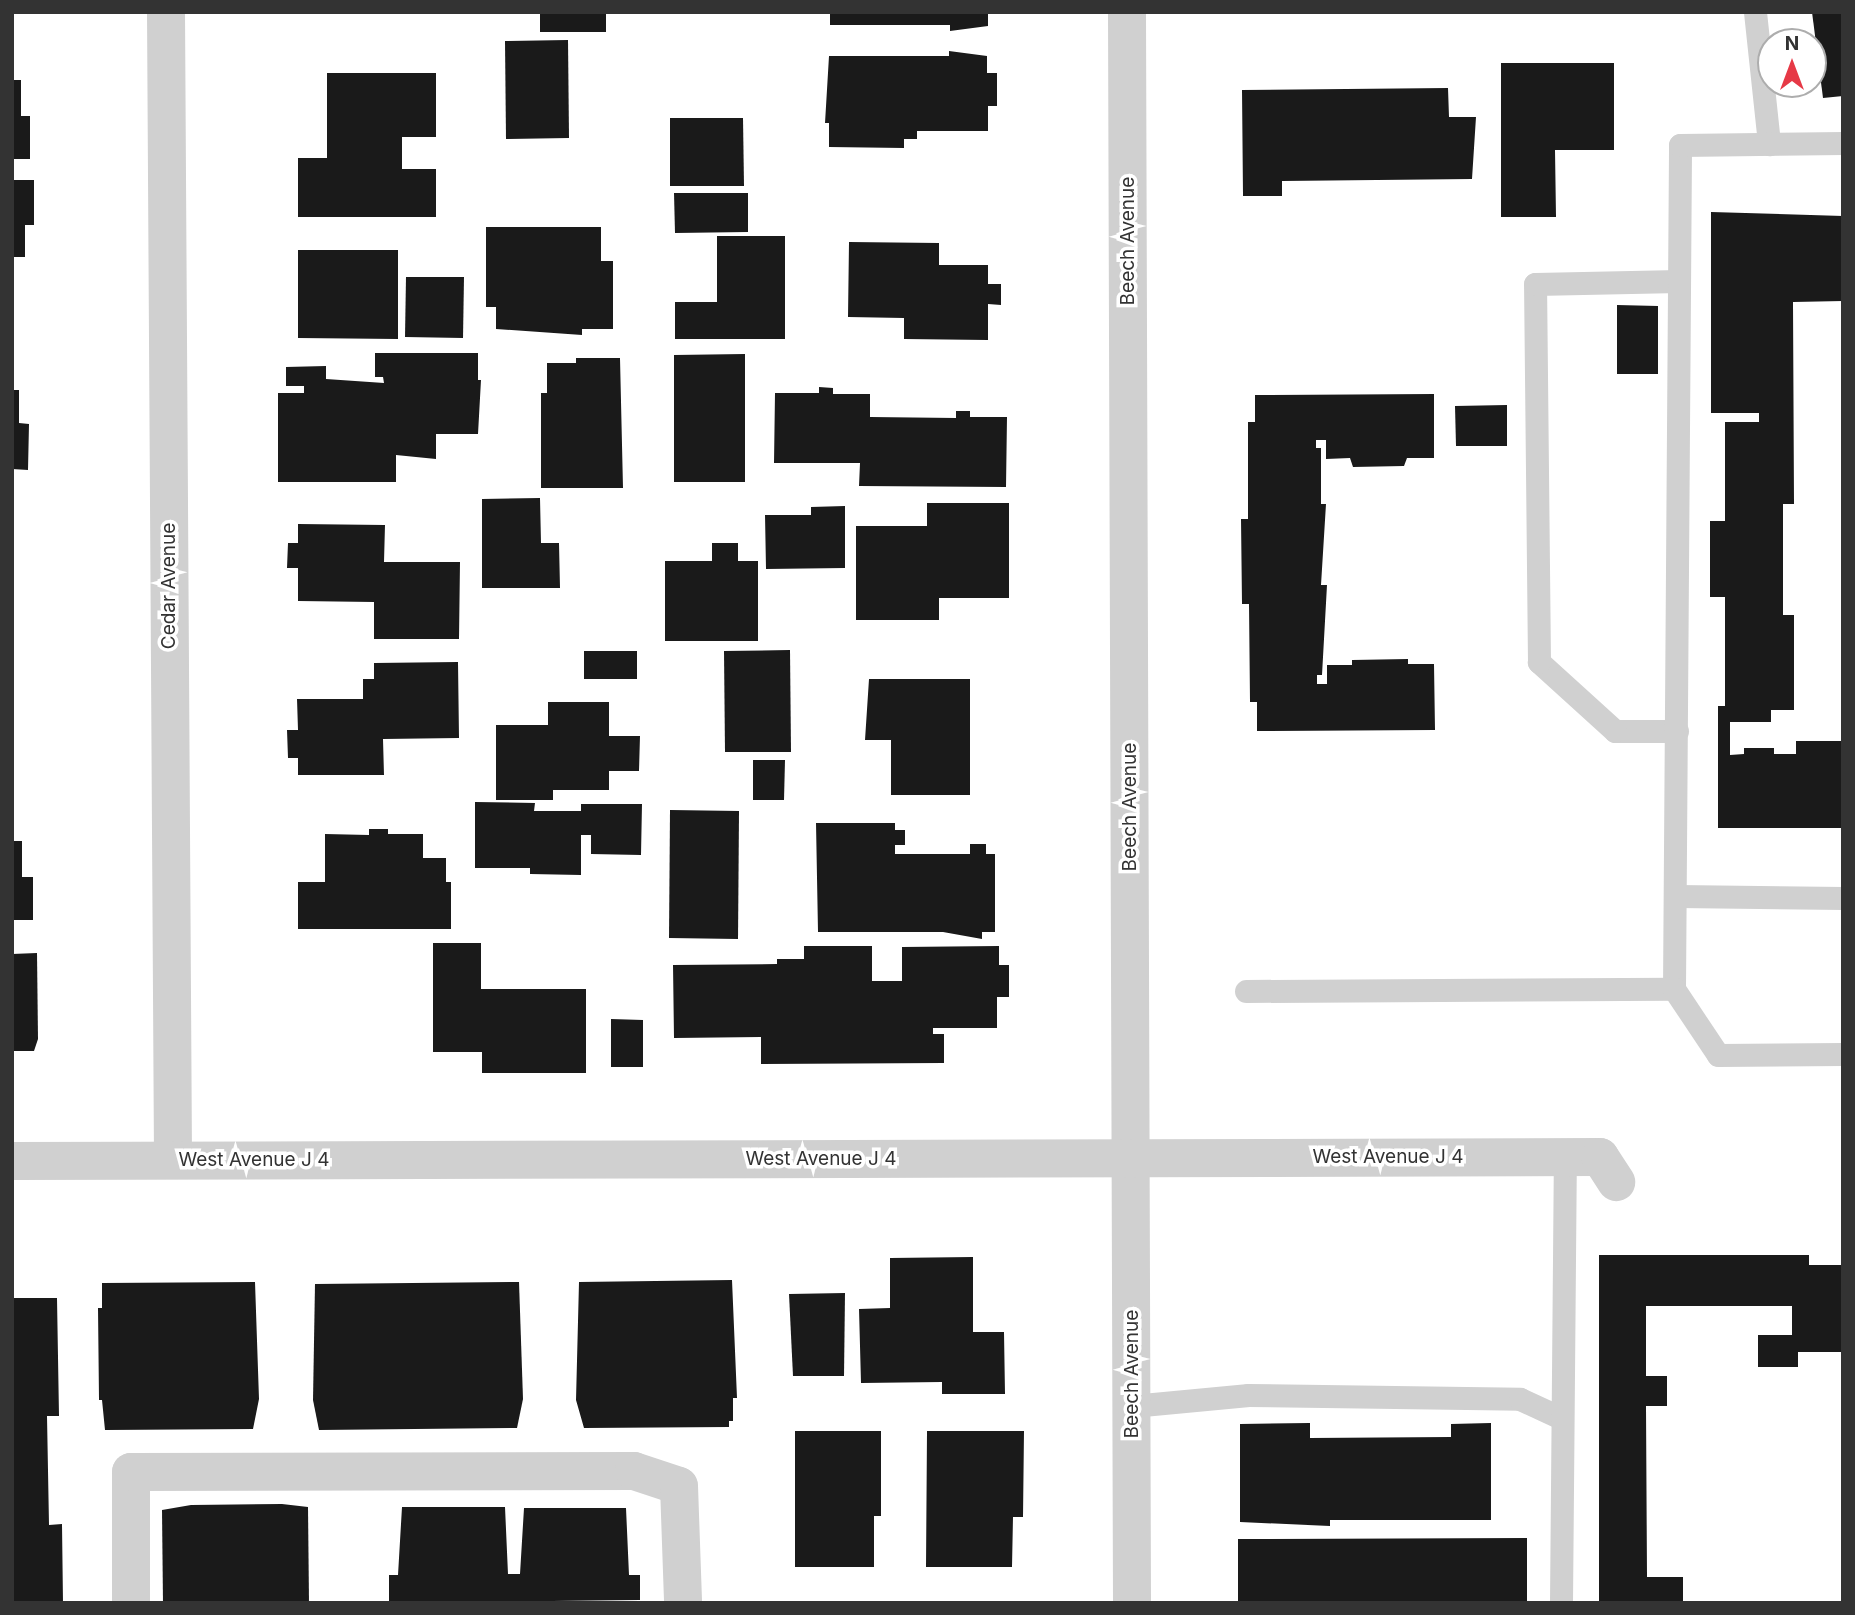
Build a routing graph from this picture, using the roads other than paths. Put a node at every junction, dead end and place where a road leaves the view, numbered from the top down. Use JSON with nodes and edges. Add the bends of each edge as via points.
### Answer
{"nodes":[{"id":1,"x":166,"y":12,"type":"edge"},
{"id":2,"x":1127,"y":12,"type":"edge"},
{"id":3,"x":1755,"y":12,"type":"edge"},
{"id":4,"x":1843,"y":143,"type":"edge"},
{"id":5,"x":1769,"y":144,"type":"junction"},
{"id":6,"x":1679,"y":281,"type":"junction"},
{"id":7,"x":1677,"y":731,"type":"junction"},
{"id":8,"x":1677,"y":896,"type":"junction"},
{"id":9,"x":1843,"y":898,"type":"edge"},
{"id":10,"x":1674,"y":989,"type":"junction"},
{"id":11,"x":1247,"y":991,"type":"dead end"},
{"id":12,"x":1843,"y":1054,"type":"edge"},
{"id":13,"x":1565,"y":1157,"type":"junction"},
{"id":14,"x":1131,"y":1158,"type":"junction"},
{"id":15,"x":173,"y":1160,"type":"junction"},
{"id":16,"x":12,"y":1161,"type":"edge"},
{"id":17,"x":1616,"y":1182,"type":"dead end"},
{"id":18,"x":1132,"y":1406,"type":"junction"},
{"id":19,"x":1559,"y":1417,"type":"junction"},
{"id":20,"x":131,"y":1603,"type":"edge"},
{"id":21,"x":683,"y":1603,"type":"edge"},
{"id":22,"x":1132,"y":1603,"type":"edge"},
{"id":23,"x":1560,"y":1603,"type":"edge"}],
"edges":[{"from":1,"to":15,"type":"street","name":"Cedar Avenue"},
{"from":2,"to":14,"type":"street","name":"Beech Avenue"},
{"from":3,"to":5,"type":"lane"},
{"from":4,"to":5,"type":"lane"},
{"from":5,"to":6,"type":"lane","via":[[1680,145]]},
{"from":6,"to":7,"type":"lane"},
{"from":6,"to":7,"type":"lane","via":[[1535,284],[1539,662],[1615,731]]},
{"from":7,"to":8,"type":"lane"},
{"from":8,"to":9,"type":"lane"},
{"from":8,"to":10,"type":"lane"},
{"from":10,"to":11,"type":"lane"},
{"from":10,"to":12,"type":"lane","via":[[1718,1055]]},
{"from":13,"to":14,"type":"street","name":"West Avenue J 4"},
{"from":13,"to":17,"type":"street","name":"West Avenue J 4","via":[[1600,1157]]},
{"from":13,"to":19,"type":"lane"},
{"from":14,"to":15,"type":"street","name":"West Avenue J 4"},
{"from":14,"to":18,"type":"street","name":"Beech Avenue"},
{"from":15,"to":16,"type":"street","name":"West Avenue J 4"},
{"from":18,"to":19,"type":"lane","via":[[1248,1395],[1520,1398]]},
{"from":18,"to":22,"type":"street","name":"Beech Avenue"},
{"from":19,"to":23,"type":"lane"},
{"from":20,"to":21,"type":"street","via":[[131,1472],[634,1471],[679,1486]]}]}
